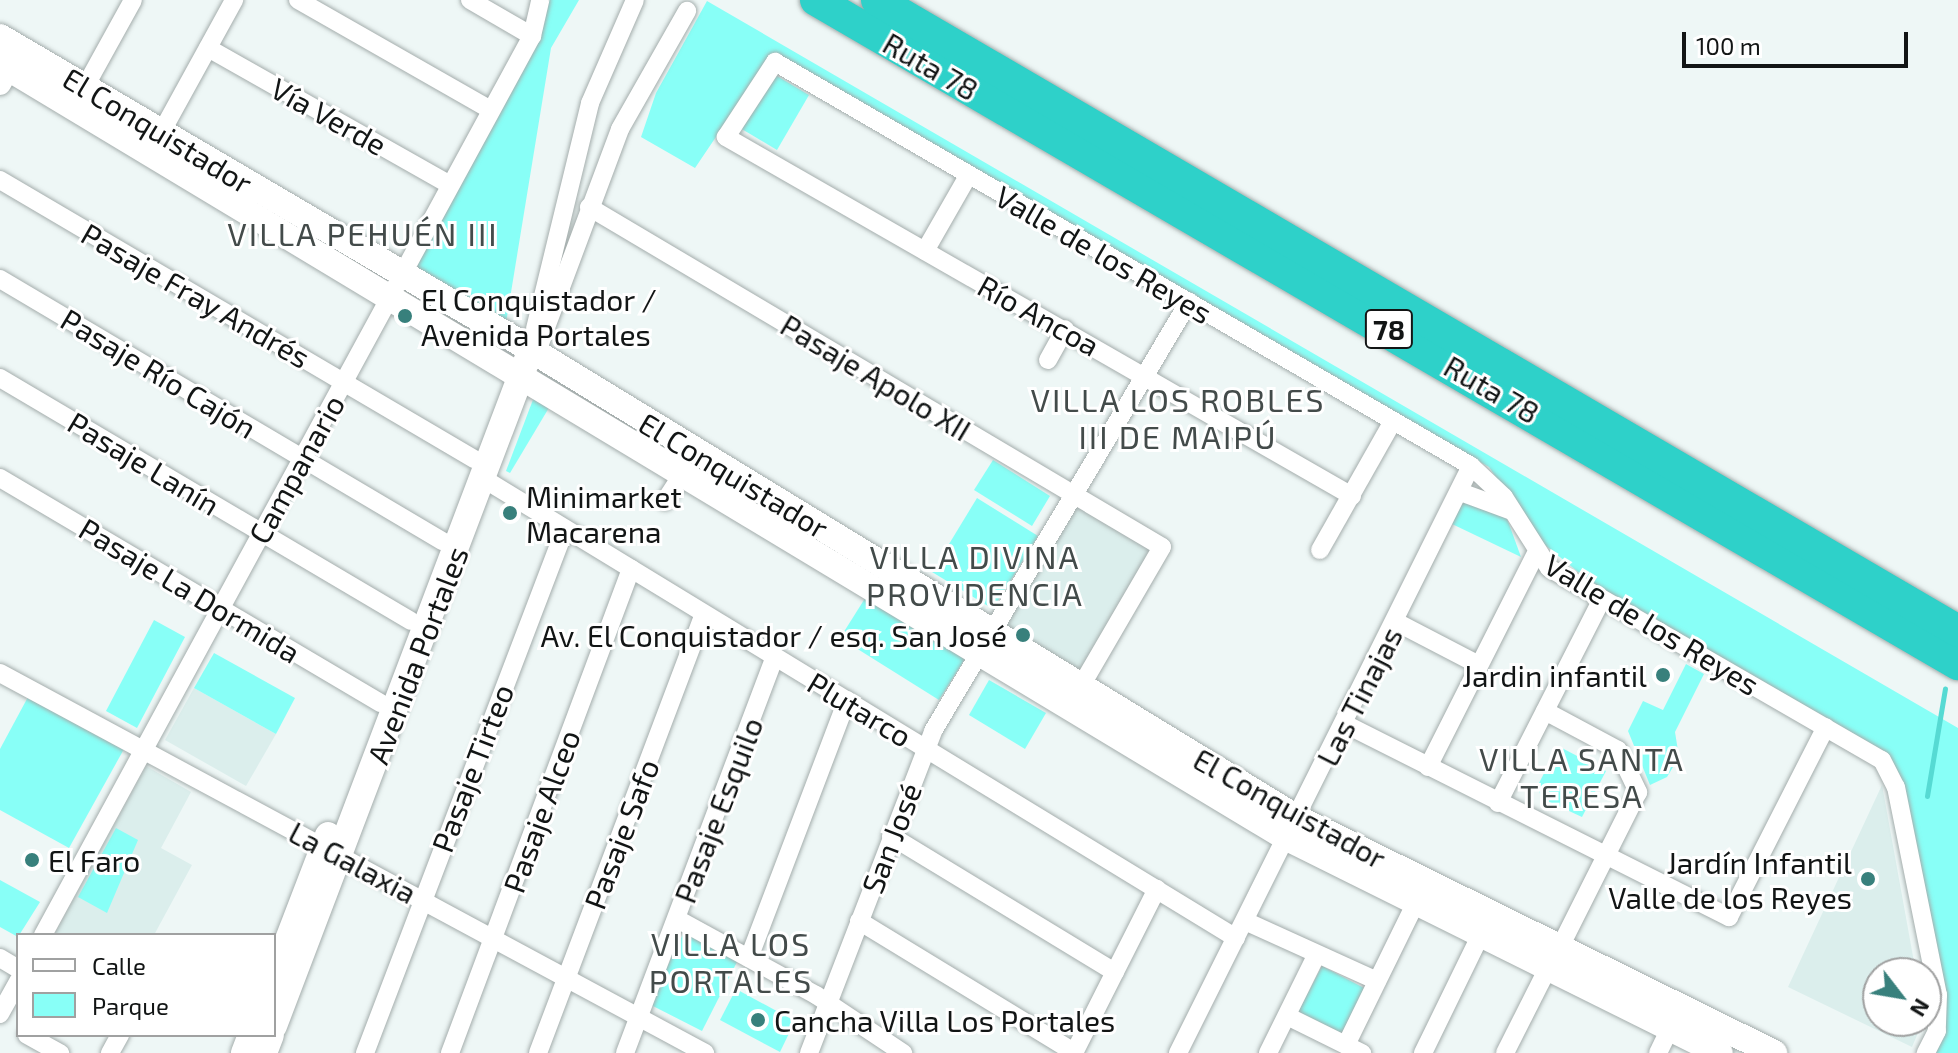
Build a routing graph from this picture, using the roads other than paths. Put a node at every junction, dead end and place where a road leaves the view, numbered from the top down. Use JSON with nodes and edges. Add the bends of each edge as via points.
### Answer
{"nodes":[{"id":1,"x":133,"y":0,"type":"edge"},
{"id":2,"x":234,"y":0,"type":"edge"},
{"id":3,"x":298,"y":0,"type":"edge"},
{"id":4,"x":470,"y":0,"type":"edge"},
{"id":5,"x":540,"y":0,"type":"edge"},
{"id":6,"x":635,"y":0,"type":"edge"},
{"id":7,"x":816,"y":0,"type":"edge"},
{"id":8,"x":877,"y":0,"type":"edge"},
{"id":9,"x":687,"y":11,"type":"dead end"},
{"id":10,"x":532,"y":36,"type":"junction"},
{"id":11,"x":208,"y":48,"type":"junction"},
{"id":12,"x":6,"y":60,"type":"edge"},
{"id":13,"x":775,"y":62,"type":"joint"},
{"id":14,"x":85,"y":87,"type":"junction"},
{"id":15,"x":491,"y":110,"type":"junction"},
{"id":16,"x":161,"y":133,"type":"junction"},
{"id":17,"x":968,"y":176,"type":"junction"},
{"id":18,"x":0,"y":180,"type":"edge"},
{"id":19,"x":450,"y":185,"type":"junction"},
{"id":20,"x":589,"y":207,"type":"junction"},
{"id":21,"x":925,"y":251,"type":"junction"},
{"id":22,"x":554,"y":277,"type":"junction"},
{"id":23,"x":0,"y":279,"type":"edge"},
{"id":24,"x":396,"y":284,"type":"junction"},
{"id":25,"x":1189,"y":302,"type":"junction"},
{"id":26,"x":1065,"y":329,"type":"junction"},
{"id":27,"x":524,"y":357,"type":"junction"},
{"id":28,"x":1048,"y":360,"type":"dead end"},
{"id":29,"x":1146,"y":375,"type":"junction"},
{"id":30,"x":0,"y":378,"type":"edge"},
{"id":31,"x":344,"y":382,"type":"junction"},
{"id":32,"x":1393,"y":421,"type":"junction"},
{"id":33,"x":303,"y":458,"type":"junction"},
{"id":34,"x":1471,"y":466,"type":"junction"},
{"id":35,"x":479,"y":469,"type":"junction"},
{"id":36,"x":685,"y":470,"type":"junction"},
{"id":37,"x":0,"y":478,"type":"edge"},
{"id":38,"x":1463,"y":493,"type":"junction"},
{"id":39,"x":1075,"y":494,"type":"junction"},
{"id":40,"x":1352,"y":496,"type":"junction"},
{"id":41,"x":665,"y":501,"type":"dead end"},
{"id":42,"x":1512,"y":511,"type":"junction"},
{"id":43,"x":565,"y":529,"type":"junction"},
{"id":44,"x":262,"y":533,"type":"junction"},
{"id":45,"x":442,"y":541,"type":"junction"},
{"id":46,"x":1320,"y":550,"type":"dead end"},
{"id":47,"x":1535,"y":555,"type":"junction"},
{"id":48,"x":631,"y":569,"type":"junction"},
{"id":49,"x":1601,"y":601,"type":"junction"},
{"id":50,"x":221,"y":608,"type":"junction"},
{"id":51,"x":704,"y":614,"type":"junction"},
{"id":52,"x":411,"y":621,"type":"junction"},
{"id":53,"x":1396,"y":622,"type":"junction"},
{"id":54,"x":1958,"y":631,"type":"edge"},
{"id":55,"x":987,"y":642,"type":"junction"},
{"id":56,"x":775,"y":657,"type":"junction"},
{"id":57,"x":1958,"y":664,"type":"edge"},
{"id":58,"x":1479,"y":665,"type":"junction"},
{"id":59,"x":0,"y":673,"type":"edge"},
{"id":60,"x":1081,"y":686,"type":"junction"},
{"id":61,"x":847,"y":700,"type":"junction"},
{"id":62,"x":380,"y":703,"type":"junction"},
{"id":63,"x":1545,"y":711,"type":"junction"},
{"id":64,"x":1345,"y":724,"type":"junction"},
{"id":65,"x":1826,"y":727,"type":"junction"},
{"id":66,"x":925,"y":748,"type":"junction"},
{"id":67,"x":144,"y":750,"type":"junction"},
{"id":68,"x":1428,"y":767,"type":"junction"},
{"id":69,"x":1498,"y":803,"type":"junction"},
{"id":70,"x":1292,"y":828,"type":"junction"},
{"id":71,"x":891,"y":836,"type":"junction"},
{"id":72,"x":332,"y":851,"type":"junction"},
{"id":73,"x":1605,"y":857,"type":"junction"},
{"id":74,"x":1157,"y":889,"type":"junction"},
{"id":75,"x":422,"y":898,"type":"junction"},
{"id":76,"x":1416,"y":902,"type":"junction"},
{"id":77,"x":677,"y":919,"type":"junction"},
{"id":78,"x":859,"y":921,"type":"junction"},
{"id":79,"x":1241,"y":929,"type":"junction"},
{"id":80,"x":44,"y":933,"type":"edge"},
{"id":81,"x":1481,"y":934,"type":"junction"},
{"id":82,"x":493,"y":939,"type":"junction"},
{"id":83,"x":1317,"y":954,"type":"junction"},
{"id":84,"x":749,"y":958,"type":"junction"},
{"id":85,"x":1554,"y":958,"type":"junction"},
{"id":86,"x":276,"y":972,"type":"edge"},
{"id":87,"x":1115,"y":972,"type":"junction"},
{"id":88,"x":565,"y":979,"type":"junction"},
{"id":89,"x":1377,"y":981,"type":"junction"},
{"id":90,"x":16,"y":985,"type":"edge"},
{"id":91,"x":827,"y":1004,"type":"junction"},
{"id":92,"x":0,"y":1014,"type":"edge"},
{"id":93,"x":1287,"y":1016,"type":"junction"},
{"id":94,"x":639,"y":1017,"type":"junction"},
{"id":95,"x":276,"y":1020,"type":"edge"},
{"id":96,"x":1670,"y":1028,"type":"junction"},
{"id":97,"x":31,"y":1037,"type":"edge"},
{"id":98,"x":1354,"y":1049,"type":"edge"},
{"id":99,"x":1511,"y":1051,"type":"edge"},
{"id":100,"x":60,"y":1053,"type":"edge"},
{"id":101,"x":365,"y":1053,"type":"edge"},
{"id":102,"x":450,"y":1053,"type":"edge"},
{"id":103,"x":538,"y":1053,"type":"edge"},
{"id":104,"x":625,"y":1053,"type":"edge"},
{"id":105,"x":705,"y":1053,"type":"edge"},
{"id":106,"x":809,"y":1053,"type":"edge"},
{"id":107,"x":903,"y":1053,"type":"edge"},
{"id":108,"x":1074,"y":1053,"type":"edge"},
{"id":109,"x":1178,"y":1053,"type":"edge"},
{"id":110,"x":1268,"y":1053,"type":"edge"},
{"id":111,"x":1423,"y":1053,"type":"edge"},
{"id":112,"x":1658,"y":1053,"type":"edge"},
{"id":113,"x":1720,"y":1053,"type":"edge"},
{"id":114,"x":1774,"y":1053,"type":"edge"},
{"id":115,"x":1926,"y":1053,"type":"edge"}],
"edges":[{"from":1,"to":14,"type":"street"},
{"from":2,"to":11,"type":"street"},
{"from":3,"to":15,"type":"street"},
{"from":4,"to":10,"type":"street"},
{"from":5,"to":10,"type":"street","name":"Campanario"},
{"from":6,"to":22,"type":"street","name":"Avenida Portales","via":[[590,103]]},
{"from":7,"to":57,"type":"highway","name":"Ruta 78","number":"78"},
{"from":8,"to":54,"type":"highway","name":"Ruta 78","number":"78"},
{"from":9,"to":20,"type":"street","via":[[633,100]]},
{"from":10,"to":15,"type":"street","name":"Campanario"},
{"from":11,"to":16,"type":"street"},
{"from":11,"to":19,"type":"street","name":"Vía Verde"},
{"from":12,"to":14,"type":"main road","name":"El Conquistador"},
{"from":12,"to":24,"type":"main road","name":"El Conquistador"},
{"from":13,"to":17,"type":"street","name":"Valle de los Reyes"},
{"from":13,"to":21,"type":"street","name":"Río Ancoa","via":[[726,137]]},
{"from":14,"to":16,"type":"main road","name":"El Conquistador"},
{"from":15,"to":19,"type":"street","name":"Campanario"},
{"from":16,"to":24,"type":"main road","name":"El Conquistador"},
{"from":17,"to":21,"type":"street"},
{"from":17,"to":25,"type":"street","name":"Valle de los Reyes"},
{"from":18,"to":31,"type":"street","name":"Pasaje Fray Andrés"},
{"from":19,"to":24,"type":"street","name":"Campanario"},
{"from":20,"to":22,"type":"street"},
{"from":20,"to":39,"type":"street","name":"Pasaje Apolo XII"},
{"from":21,"to":26,"type":"street","name":"Río Ancoa"},
{"from":22,"to":27,"type":"street","name":"Avenida Portales"},
{"from":23,"to":33,"type":"street","name":"Pasaje Río Cajón"},
{"from":24,"to":27,"type":"main road","name":"El Conquistador"},
{"from":24,"to":31,"type":"street","name":"Campanario"},
{"from":25,"to":29,"type":"street","name":"San José"},
{"from":25,"to":32,"type":"street","name":"Valle de los Reyes"},
{"from":26,"to":28,"type":"street"},
{"from":26,"to":29,"type":"street","name":"Río Ancoa"},
{"from":27,"to":35,"type":"main road","name":"Avenida Portales"},
{"from":27,"to":36,"type":"main road","name":"El Conquistador"},
{"from":27,"to":55,"type":"main road","name":"El Conquistador"},
{"from":29,"to":39,"type":"street","name":"San José"},
{"from":29,"to":40,"type":"street","name":"Río Ancoa","via":[[1280,464]]},
{"from":30,"to":44,"type":"street","name":"Pasaje Lanín"},
{"from":31,"to":33,"type":"street","name":"Campanario"},
{"from":31,"to":35,"type":"street","name":"Pasaje Fray Andrés"},
{"from":32,"to":34,"type":"street","name":"Valle de los Reyes"},
{"from":32,"to":40,"type":"street"},
{"from":33,"to":44,"type":"street","name":"Campanario"},
{"from":33,"to":45,"type":"street","name":"Pasaje Río Cajón"},
{"from":34,"to":38,"type":"street","name":"Las Tinajas"},
{"from":34,"to":42,"type":"street","name":"Valle de los Reyes"},
{"from":35,"to":43,"type":"street","name":"Plutarco"},
{"from":35,"to":45,"type":"main road","name":"Avenida Portales"},
{"from":35,"to":72,"type":"main road","name":"Avenida Portales"},
{"from":36,"to":41,"type":"street"},
{"from":36,"to":55,"type":"main road","name":"El Conquistador"},
{"from":37,"to":50,"type":"street","name":"Pasaje La Dormida"},
{"from":38,"to":42,"type":"street"},
{"from":38,"to":53,"type":"street","name":"Las Tinajas"},
{"from":39,"to":55,"type":"street","name":"San José"},
{"from":39,"to":60,"type":"street","name":"Pasaje Apolo XII","via":[[1162,547]]},
{"from":40,"to":46,"type":"street"},
{"from":42,"to":47,"type":"street","name":"Valle de los Reyes"},
{"from":43,"to":48,"type":"street","name":"Plutarco"},
{"from":43,"to":75,"type":"street","name":"Pasaje Tirteo"},
{"from":44,"to":50,"type":"street","name":"Campanario"},
{"from":44,"to":52,"type":"street","name":"Pasaje Lanín"},
{"from":45,"to":52,"type":"main road","name":"Avenida Portales"},
{"from":47,"to":49,"type":"street","name":"Valle de los Reyes"},
{"from":47,"to":58,"type":"street"},
{"from":48,"to":51,"type":"street","name":"Plutarco"},
{"from":48,"to":82,"type":"street","name":"Pasaje Alceo"},
{"from":49,"to":63,"type":"street"},
{"from":49,"to":65,"type":"street","name":"Valle de los Reyes"},
{"from":50,"to":62,"type":"street","name":"Pasaje La Dormida"},
{"from":50,"to":67,"type":"street","name":"Campanario"},
{"from":51,"to":56,"type":"street","name":"Plutarco"},
{"from":51,"to":88,"type":"street","name":"Pasaje Safo"},
{"from":52,"to":62,"type":"main road","name":"Avenida Portales"},
{"from":53,"to":58,"type":"street"},
{"from":53,"to":64,"type":"street","name":"Las Tinajas"},
{"from":55,"to":60,"type":"main road","name":"El Conquistador"},
{"from":55,"to":66,"type":"street","name":"San José"},
{"from":55,"to":70,"type":"main road","name":"El Conquistador"},
{"from":56,"to":61,"type":"street","name":"Plutarco"},
{"from":56,"to":77,"type":"street","name":"Pasaje Esquilo"},
{"from":58,"to":68,"type":"street"},
{"from":59,"to":67,"type":"street","name":"La Galaxia"},
{"from":60,"to":70,"type":"main road","name":"El Conquistador"},
{"from":61,"to":66,"type":"street","name":"Plutarco"},
{"from":61,"to":84,"type":"street"},
{"from":62,"to":72,"type":"main road","name":"Avenida Portales"},
{"from":63,"to":69,"type":"street"},
{"from":63,"to":73,"type":"street","via":[[1618,750],[1638,792]]},
{"from":64,"to":68,"type":"street"},
{"from":64,"to":70,"type":"street","name":"Las Tinajas"},
{"from":65,"to":73,"type":"street","via":[[1729,917]]},
{"from":65,"to":115,"type":"street","name":"Valle de los Reyes","via":[[1882,760],[1894,775],[1938,995],[1937,1031]]},
{"from":66,"to":71,"type":"street","name":"San José"},
{"from":66,"to":74,"type":"street","name":"Plutarco"},
{"from":67,"to":72,"type":"street","name":"La Galaxia"},
{"from":67,"to":80,"type":"street","name":"Campanario"},
{"from":68,"to":69,"type":"street"},
{"from":69,"to":73,"type":"street"},
{"from":70,"to":76,"type":"main road","name":"El Conquistador"},
{"from":70,"to":79,"type":"street","name":"Las Tinajas"},
{"from":70,"to":85,"type":"main road","name":"El Conquistador"},
{"from":71,"to":78,"type":"street","name":"San José"},
{"from":71,"to":87,"type":"street"},
{"from":72,"to":75,"type":"street","name":"La Galaxia"},
{"from":72,"to":86,"type":"main road","name":"Avenida Portales"},
{"from":72,"to":95,"type":"main road","name":"Avenida Portales"},
{"from":73,"to":85,"type":"street"},
{"from":74,"to":79,"type":"street","name":"Plutarco"},
{"from":74,"to":87,"type":"street"},
{"from":75,"to":82,"type":"street","name":"La Galaxia"},
{"from":75,"to":101,"type":"street","name":"Pasaje Tirteo"},
{"from":76,"to":81,"type":"main road","name":"El Conquistador"},
{"from":76,"to":89,"type":"street"},
{"from":77,"to":84,"type":"street"},
{"from":77,"to":94,"type":"street","name":"Pasaje Esquilo"},
{"from":78,"to":91,"type":"street","name":"San José"},
{"from":78,"to":108,"type":"street"},
{"from":79,"to":83,"type":"street","name":"Plutarco"},
{"from":79,"to":109,"type":"street","name":"Las Tinajas"},
{"from":81,"to":85,"type":"main road","name":"El Conquistador"},
{"from":81,"to":111,"type":"street"},
{"from":82,"to":88,"type":"street","name":"La Galaxia"},
{"from":82,"to":102,"type":"street","name":"Pasaje Alceo"},
{"from":83,"to":89,"type":"street","name":"Plutarco"},
{"from":83,"to":93,"type":"street"},
{"from":84,"to":91,"type":"street"},
{"from":85,"to":96,"type":"main road","name":"El Conquistador"},
{"from":85,"to":99,"type":"street"},
{"from":85,"to":114,"type":"main road","name":"El Conquistador"},
{"from":87,"to":108,"type":"street"},
{"from":88,"to":94,"type":"street","name":"La Galaxia"},
{"from":88,"to":103,"type":"street","name":"Pasaje Safo"},
{"from":89,"to":98,"type":"street"},
{"from":90,"to":92,"type":"street"},
{"from":91,"to":106,"type":"street","name":"San José"},
{"from":91,"to":107,"type":"street"},
{"from":93,"to":98,"type":"street"},
{"from":93,"to":110,"type":"street"},
{"from":94,"to":104,"type":"street","name":"Pasaje Esquilo"},
{"from":94,"to":105,"type":"street","name":"La Galaxia"},
{"from":96,"to":112,"type":"street"},
{"from":96,"to":113,"type":"main road","name":"El Conquistador"},
{"from":97,"to":100,"type":"street"}]}
